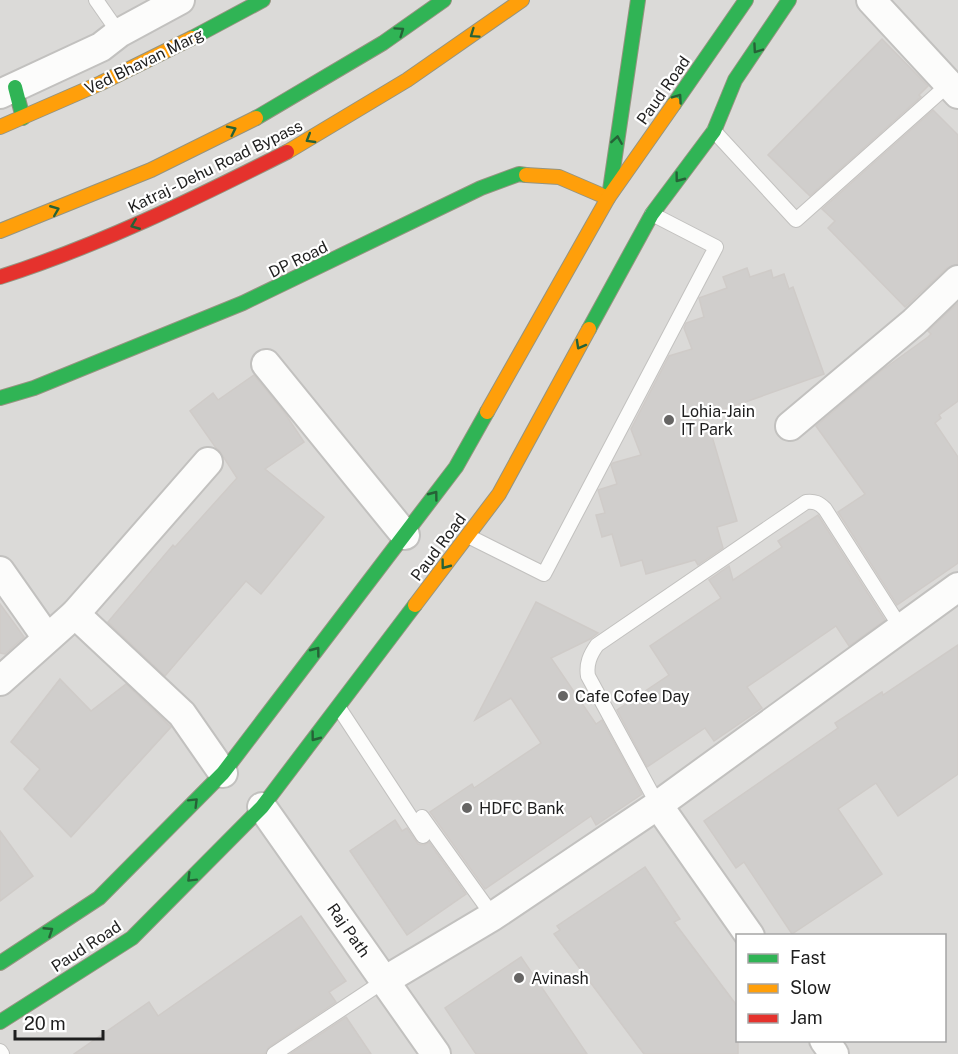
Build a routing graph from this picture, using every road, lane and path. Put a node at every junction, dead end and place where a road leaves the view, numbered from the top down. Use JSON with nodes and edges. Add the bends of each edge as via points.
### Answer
{"nodes":[{"id":1,"x":96,"y":0,"type":"edge"},
{"id":2,"x":180,"y":0,"type":"edge"},
{"id":3,"x":263,"y":0,"type":"edge"},
{"id":4,"x":444,"y":0,"type":"edge"},
{"id":5,"x":522,"y":0,"type":"edge"},
{"id":6,"x":638,"y":0,"type":"edge"},
{"id":7,"x":746,"y":0,"type":"edge"},
{"id":8,"x":789,"y":0,"type":"edge"},
{"id":9,"x":882,"y":4,"type":"edge"},
{"id":10,"x":119,"y":33,"type":"junction"},
{"id":11,"x":954,"y":89,"type":"edge"},
{"id":12,"x":7,"y":91,"type":"edge"},
{"id":13,"x":743,"y":94,"type":"dead end"},
{"id":14,"x":23,"y":118,"type":"junction"},
{"id":15,"x":0,"y":128,"type":"edge"},
{"id":16,"x":714,"y":131,"type":"junction"},
{"id":17,"x":609,"y":198,"type":"junction"},
{"id":18,"x":652,"y":214,"type":"junction"},
{"id":19,"x":0,"y":231,"type":"edge"},
{"id":20,"x":0,"y":278,"type":"edge"},
{"id":21,"x":958,"y":280,"type":"edge"},
{"id":22,"x":266,"y":364,"type":"dead end"},
{"id":23,"x":0,"y":398,"type":"edge"},
{"id":24,"x":790,"y":426,"type":"dead end"},
{"id":25,"x":208,"y":462,"type":"dead end"},
{"id":26,"x":405,"y":535,"type":"junction"},
{"id":27,"x":468,"y":535,"type":"junction"},
{"id":28,"x":0,"y":571,"type":"edge"},
{"id":29,"x":958,"y":587,"type":"edge"},
{"id":30,"x":75,"y":614,"type":"junction"},
{"id":31,"x":901,"y":628,"type":"junction"},
{"id":32,"x":47,"y":638,"type":"junction"},
{"id":33,"x":0,"y":681,"type":"edge"},
{"id":34,"x":338,"y":706,"type":"junction"},
{"id":35,"x":227,"y":776,"type":"junction"},
{"id":36,"x":258,"y":803,"type":"junction"},
{"id":37,"x":658,"y":805,"type":"junction"},
{"id":38,"x":422,"y":817,"type":"dead end"},
{"id":39,"x":423,"y":836,"type":"dead end"},
{"id":40,"x":493,"y":915,"type":"junction"},
{"id":41,"x":749,"y":934,"type":"edge"},
{"id":42,"x":0,"y":963,"type":"edge"},
{"id":43,"x":384,"y":981,"type":"junction"},
{"id":44,"x":0,"y":1022,"type":"edge"},
{"id":45,"x":825,"y":1042,"type":"edge"},
{"id":46,"x":274,"y":1054,"type":"edge"},
{"id":47,"x":436,"y":1054,"type":"edge"},
{"id":48,"x":834,"y":1054,"type":"edge"}],
"edges":[{"from":1,"to":10,"type":"lane"},
{"from":2,"to":10,"type":"street"},
{"from":3,"to":14,"type":"main road","name":"Ved Bhavan Marg","via":[[172,49]]},
{"from":19,"to":4,"type":"main road","name":"Katraj - Dehu Road Bypass","one_way":true,"via":[[151,170],[270,111],[383,43]]},
{"from":5,"to":20,"type":"main road","name":"Katraj - Dehu Road Bypass","one_way":true,"via":[[407,80],[292,150],[169,211]]},
{"from":17,"to":6,"type":"main road","name":"Paud Road","one_way":true},
{"from":17,"to":7,"type":"main road","name":"Paud Road","one_way":true},
{"from":8,"to":16,"type":"main road","name":"Paud Road","one_way":true,"via":[[735,80]]},
{"from":9,"to":11,"type":"street"},
{"from":10,"to":12,"type":"street","via":[[101,47]]},
{"from":11,"to":16,"type":"lane","via":[[796,220]]},
{"from":12,"to":14,"type":"main road"},
{"from":13,"to":16,"type":"main road"},
{"from":14,"to":15,"type":"main road","name":"Ved Bhavan Marg"},
{"from":16,"to":18,"type":"main road","name":"Paud Road","one_way":true},
{"from":17,"to":23,"type":"main road","name":"DP Road","via":[[559,177],[519,174],[481,188],[243,303],[34,388]]},
{"from":26,"to":17,"type":"main road","name":"Paud Road","one_way":true,"via":[[456,467]]},
{"from":18,"to":27,"type":"main road","name":"Paud Road","one_way":true,"via":[[499,494]]},
{"from":18,"to":27,"type":"lane","via":[[716,247],[544,574]]},
{"from":21,"to":24,"type":"street"},
{"from":22,"to":26,"type":"street"},
{"from":25,"to":30,"type":"street"},
{"from":35,"to":26,"type":"main road","name":"Paud Road","one_way":true},
{"from":27,"to":34,"type":"main road","name":"Paud Road","one_way":true},
{"from":28,"to":32,"type":"street"},
{"from":29,"to":31,"type":"street"},
{"from":30,"to":32,"type":"street"},
{"from":30,"to":35,"type":"street","via":[[182,714]]},
{"from":31,"to":37,"type":"street"},
{"from":31,"to":37,"type":"lane","via":[[825,509],[811,501],[597,645],[589,660],[588,676]]},
{"from":32,"to":33,"type":"street"},
{"from":34,"to":36,"type":"main road","name":"Paud Road","one_way":true},
{"from":34,"to":39,"type":"lane"},
{"from":42,"to":35,"type":"main road","name":"Paud Road","one_way":true,"via":[[99,898]]},
{"from":36,"to":43,"type":"street","name":"Raj Path"},
{"from":36,"to":44,"type":"main road","name":"Paud Road","one_way":true,"via":[[132,938]]},
{"from":37,"to":40,"type":"street"},
{"from":37,"to":41,"type":"street"},
{"from":38,"to":40,"type":"lane"},
{"from":40,"to":43,"type":"street"},
{"from":43,"to":46,"type":"lane"},
{"from":43,"to":47,"type":"street","name":"Raj Path"},
{"from":45,"to":48,"type":"street"}]}
